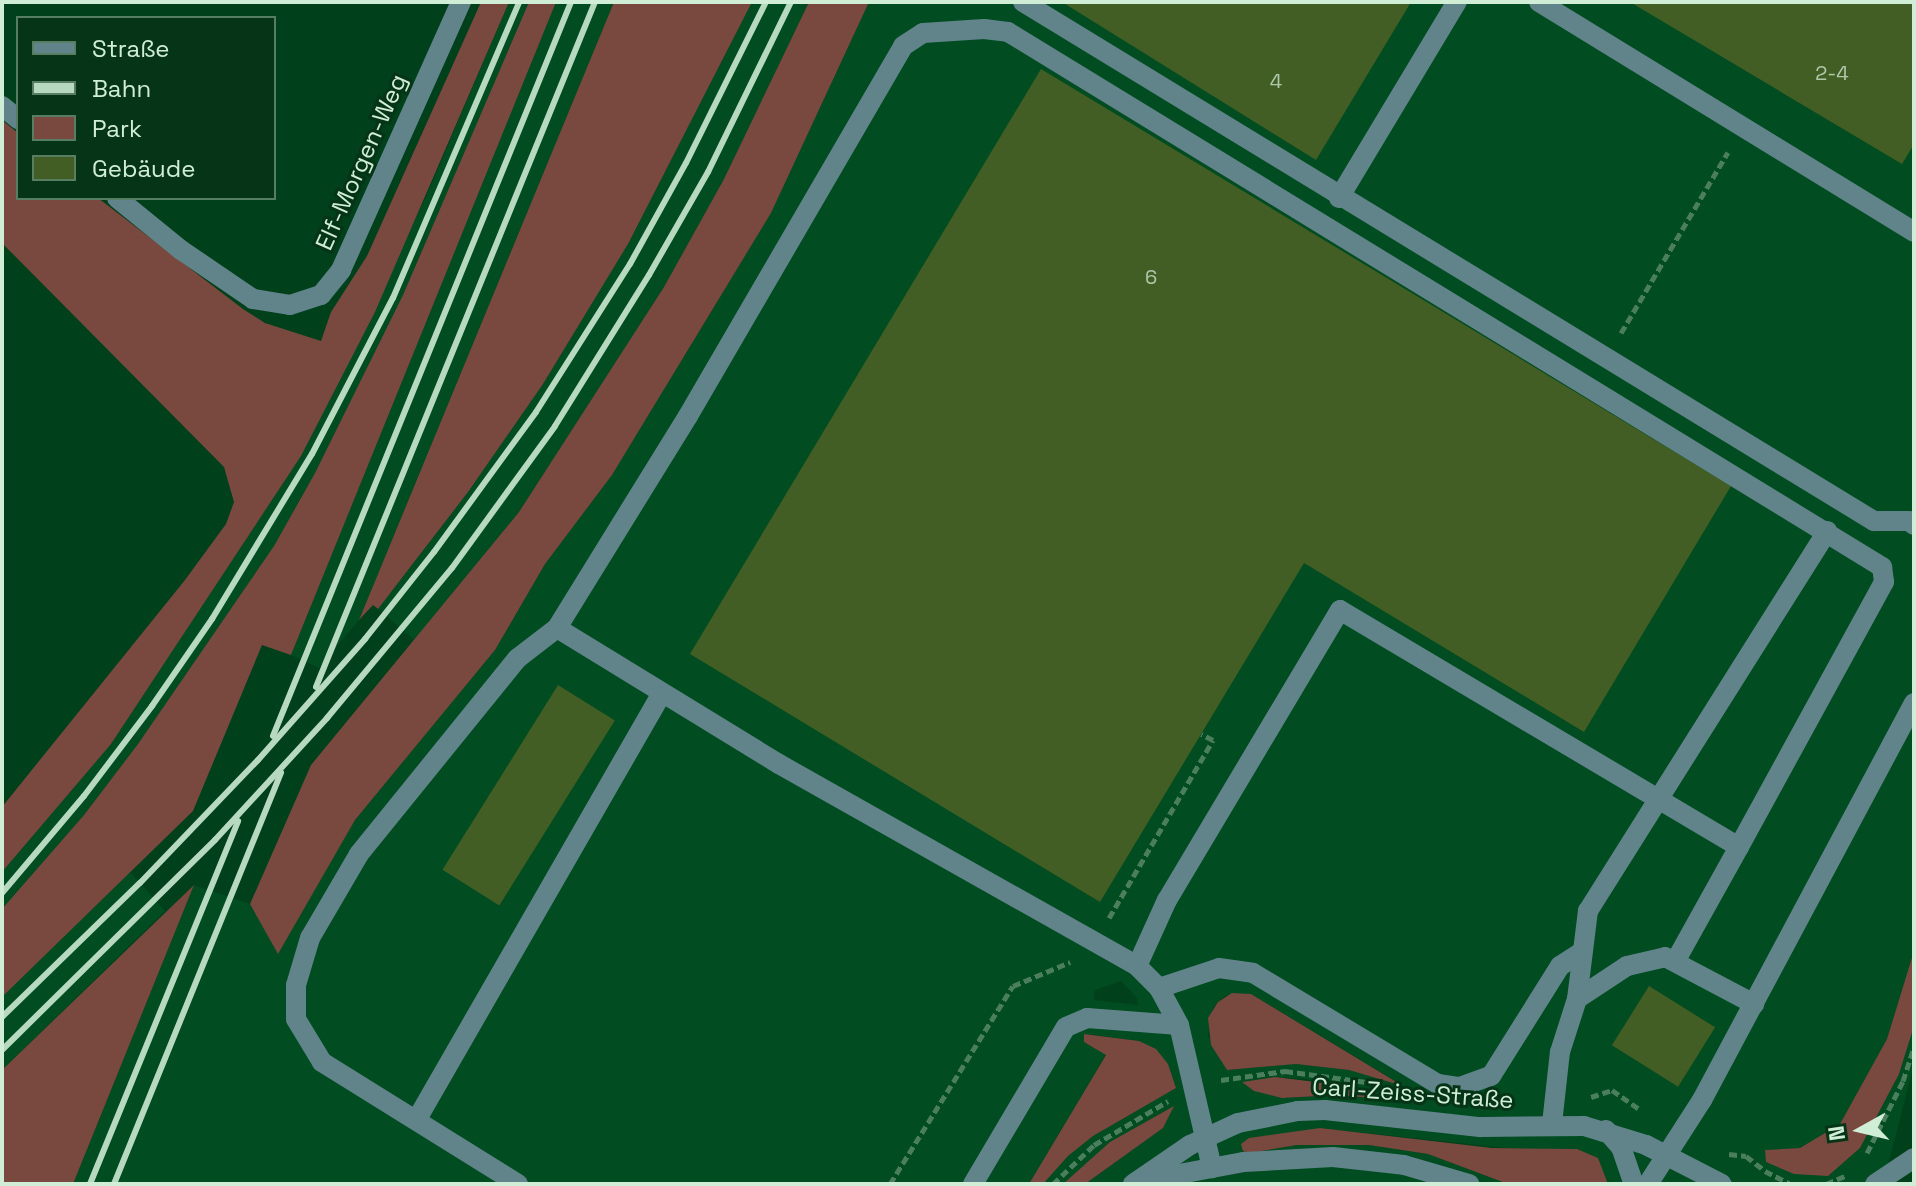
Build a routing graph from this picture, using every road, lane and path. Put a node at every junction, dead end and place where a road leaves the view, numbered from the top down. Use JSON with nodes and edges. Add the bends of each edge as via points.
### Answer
{"nodes":[{"id":1,"x":461,"y":2,"type":"edge"},
{"id":2,"x":1023,"y":2,"type":"edge"},
{"id":3,"x":1457,"y":2,"type":"edge"},
{"id":4,"x":1539,"y":2,"type":"edge"},
{"id":5,"x":1742,"y":128,"type":"junction"},
{"id":6,"x":1339,"y":198,"type":"junction"},
{"id":7,"x":119,"y":200,"type":"edge"},
{"id":8,"x":1914,"y":232,"type":"edge"},
{"id":9,"x":1606,"y":358,"type":"junction"},
{"id":10,"x":1914,"y":525,"type":"edge"},
{"id":11,"x":1827,"y":531,"type":"junction"},
{"id":12,"x":557,"y":628,"type":"junction"},
{"id":13,"x":661,"y":694,"type":"junction"},
{"id":14,"x":1914,"y":703,"type":"edge"},
{"id":15,"x":1201,"y":734,"type":"dead end"},
{"id":16,"x":1659,"y":800,"type":"junction"},
{"id":17,"x":1739,"y":847,"type":"junction"},
{"id":18,"x":1095,"y":942,"type":"junction"},
{"id":19,"x":1583,"y":951,"type":"junction"},
{"id":20,"x":1676,"y":960,"type":"junction"},
{"id":21,"x":1137,"y":966,"type":"junction"},
{"id":22,"x":1159,"y":988,"type":"junction"},
{"id":23,"x":1577,"y":999,"type":"junction"},
{"id":24,"x":1754,"y":1004,"type":"junction"},
{"id":25,"x":1179,"y":1025,"type":"junction"},
{"id":26,"x":1914,"y":1048,"type":"edge"},
{"id":27,"x":417,"y":1119,"type":"junction"},
{"id":28,"x":1552,"y":1124,"type":"junction"},
{"id":29,"x":1606,"y":1130,"type":"junction"},
{"id":30,"x":1207,"y":1136,"type":"junction"},
{"id":31,"x":1666,"y":1155,"type":"junction"},
{"id":32,"x":1914,"y":1158,"type":"edge"},
{"id":33,"x":1858,"y":1163,"type":"dead end"},
{"id":34,"x":1212,"y":1168,"type":"junction"},
{"id":35,"x":1849,"y":1173,"type":"dead end"},
{"id":36,"x":1135,"y":1183,"type":"edge"},
{"id":37,"x":518,"y":1184,"type":"edge"},
{"id":38,"x":890,"y":1184,"type":"edge"},
{"id":39,"x":973,"y":1184,"type":"edge"},
{"id":40,"x":1469,"y":1184,"type":"edge"},
{"id":41,"x":1634,"y":1184,"type":"edge"},
{"id":42,"x":1648,"y":1184,"type":"edge"},
{"id":43,"x":1722,"y":1184,"type":"edge"},
{"id":44,"x":1826,"y":1184,"type":"edge"},
{"id":45,"x":1834,"y":1184,"type":"edge"},
{"id":46,"x":1875,"y":1184,"type":"edge"}],
"edges":[{"from":1,"to":7,"type":"street","name":"Elf-Morgen-Weg","via":[[341,270],[321,295],[290,305],[253,299]]},
{"from":2,"to":6,"type":"street"},
{"from":3,"to":6,"type":"street"},
{"from":4,"to":5,"type":"street"},
{"from":5,"to":8,"type":"street"},
{"from":5,"to":9,"type":"path"},
{"from":6,"to":9,"type":"street"},
{"from":9,"to":10,"type":"street","via":[[1874,521]]},
{"from":11,"to":12,"type":"street","via":[[1008,32],[923,33],[903,46],[688,416]]},
{"from":11,"to":16,"type":"street"},
{"from":11,"to":17,"type":"street","via":[[1882,567],[1884,582]]},
{"from":12,"to":13,"type":"street"},
{"from":12,"to":27,"type":"street","via":[[518,658],[359,854],[310,938],[296,985],[296,1019],[322,1062]]},
{"from":13,"to":18,"type":"street"},
{"from":13,"to":27,"type":"street"},
{"from":14,"to":24,"type":"street"},
{"from":15,"to":18,"type":"path","via":[[1213,740]]},
{"from":16,"to":17,"type":"street"},
{"from":16,"to":19,"type":"street","via":[[1588,911]]},
{"from":16,"to":21,"type":"street","via":[[1340,610],[1167,900]]},
{"from":17,"to":20,"type":"street"},
{"from":18,"to":21,"type":"street"},
{"from":18,"to":38,"type":"path","via":[[1086,956],[1013,986]]},
{"from":19,"to":22,"type":"street","via":[[1560,966],[1491,1076],[1447,1087],[1253,973],[1219,968]]},
{"from":19,"to":23,"type":"street"},
{"from":20,"to":23,"type":"street","via":[[1651,957],[1627,966]]},
{"from":20,"to":24,"type":"street"},
{"from":21,"to":22,"type":"street"},
{"from":22,"to":25,"type":"street"},
{"from":23,"to":28,"type":"street","via":[[1560,1052]]},
{"from":24,"to":31,"type":"street"},
{"from":25,"to":30,"type":"street"},
{"from":25,"to":39,"type":"street","via":[[1087,1018],[1066,1027]]},
{"from":26,"to":33,"type":"path","via":[[1881,1129]]},
{"from":27,"to":37,"type":"street"},
{"from":28,"to":29,"type":"street","name":"Carl-Zeiss-Straße"},
{"from":28,"to":30,"type":"street","name":"Carl-Zeiss-Straße","via":[[1480,1127],[1325,1110],[1271,1116]]},
{"from":29,"to":31,"type":"street","name":"Carl-Zeiss-Straße"},
{"from":29,"to":41,"type":"street","via":[[1621,1147]]},
{"from":30,"to":34,"type":"street"},
{"from":30,"to":36,"type":"street","name":"Carl-Zeiss-Straße"},
{"from":31,"to":42,"type":"street"},
{"from":31,"to":43,"type":"street","name":"Carl-Zeiss-Straße"},
{"from":32,"to":46,"type":"street"},
{"from":34,"to":36,"type":"street","name":"Carl-Zeiss-Straße"},
{"from":34,"to":40,"type":"street","name":"Carl-Zeiss-Straße","via":[[1272,1158],[1359,1158],[1428,1170]]},
{"from":35,"to":45,"type":"path"},
{"from":44,"to":45,"type":"path"}]}
